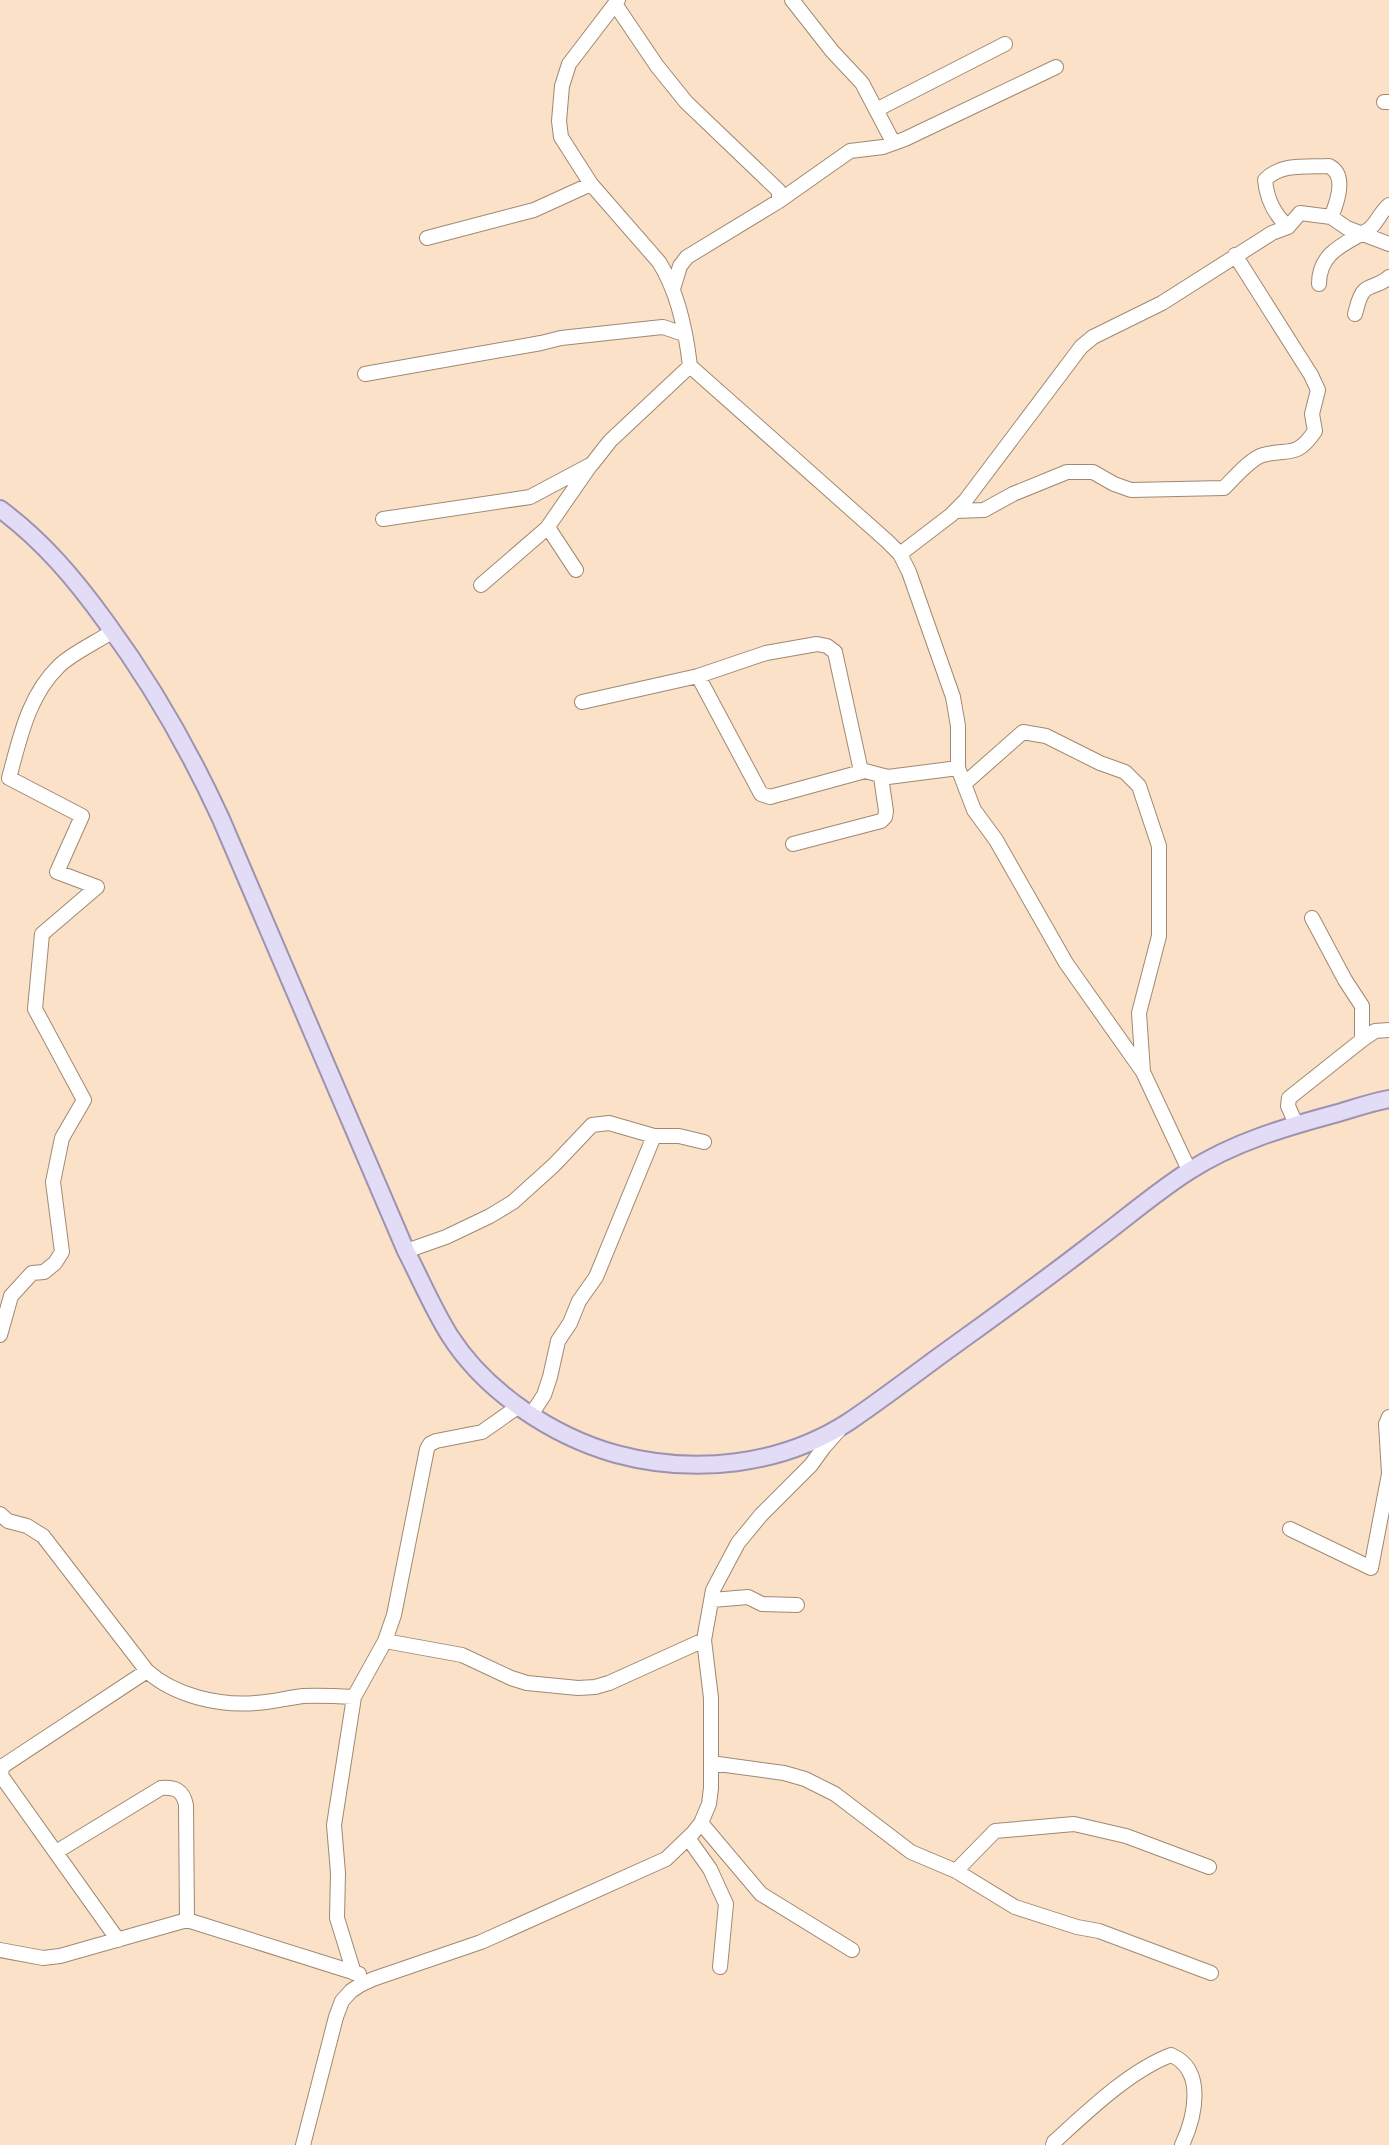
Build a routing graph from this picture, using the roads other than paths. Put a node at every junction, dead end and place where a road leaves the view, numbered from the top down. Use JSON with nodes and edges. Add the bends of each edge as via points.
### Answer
{"nodes":[{"id":1,"x":792,"y":0,"type":"edge"},
{"id":2,"x":616,"y":2,"type":"edge"},
{"id":3,"x":1005,"y":45,"type":"dead end"},
{"id":4,"x":1056,"y":67,"type":"dead end"},
{"id":5,"x":876,"y":110,"type":"junction"},
{"id":6,"x":893,"y":142,"type":"junction"},
{"id":7,"x":591,"y":184,"type":"junction"},
{"id":8,"x":779,"y":201,"type":"junction"},
{"id":9,"x":1389,"y":205,"type":"edge"},
{"id":10,"x":1331,"y":217,"type":"junction"},
{"id":11,"x":1288,"y":227,"type":"junction"},
{"id":12,"x":1360,"y":233,"type":"junction"},
{"id":13,"x":427,"y":238,"type":"dead end"},
{"id":14,"x":1389,"y":244,"type":"edge"},
{"id":15,"x":1235,"y":255,"type":"junction"},
{"id":16,"x":1389,"y":277,"type":"edge"},
{"id":17,"x":1319,"y":284,"type":"dead end"},
{"id":18,"x":673,"y":289,"type":"junction"},
{"id":19,"x":1355,"y":314,"type":"dead end"},
{"id":20,"x":684,"y":334,"type":"junction"},
{"id":21,"x":690,"y":366,"type":"junction"},
{"id":22,"x":365,"y":374,"type":"dead end"},
{"id":23,"x":592,"y":464,"type":"junction"},
{"id":24,"x":0,"y":509,"type":"edge"},
{"id":25,"x":955,"y":511,"type":"junction"},
{"id":26,"x":383,"y":519,"type":"dead end"},
{"id":27,"x":547,"y":528,"type":"junction"},
{"id":28,"x":900,"y":554,"type":"junction"},
{"id":29,"x":576,"y":570,"type":"dead end"},
{"id":30,"x":481,"y":585,"type":"dead end"},
{"id":31,"x":113,"y":631,"type":"junction"},
{"id":32,"x":698,"y":676,"type":"junction"},
{"id":33,"x":582,"y":702,"type":"dead end"},
{"id":34,"x":958,"y":768,"type":"junction"},
{"id":35,"x":861,"y":771,"type":"junction"},
{"id":36,"x":881,"y":777,"type":"junction"},
{"id":37,"x":4,"y":780,"type":"edge"},
{"id":38,"x":964,"y":784,"type":"junction"},
{"id":39,"x":793,"y":844,"type":"dead end"},
{"id":40,"x":1312,"y":918,"type":"dead end"},
{"id":41,"x":1389,"y":1030,"type":"edge"},
{"id":42,"x":1362,"y":1040,"type":"junction"},
{"id":43,"x":1143,"y":1072,"type":"junction"},
{"id":44,"x":1389,"y":1098,"type":"edge"},
{"id":45,"x":1296,"y":1124,"type":"junction"},
{"id":46,"x":654,"y":1136,"type":"junction"},
{"id":47,"x":704,"y":1142,"type":"dead end"},
{"id":48,"x":1189,"y":1170,"type":"junction"},
{"id":49,"x":406,"y":1251,"type":"junction"},
{"id":50,"x":0,"y":1335,"type":"edge"},
{"id":51,"x":525,"y":1410,"type":"junction"},
{"id":52,"x":1389,"y":1417,"type":"edge"},
{"id":53,"x":847,"y":1422,"type":"junction"},
{"id":54,"x":1389,"y":1474,"type":"edge"},
{"id":55,"x":0,"y":1514,"type":"edge"},
{"id":56,"x":1290,"y":1529,"type":"dead end"},
{"id":57,"x":712,"y":1600,"type":"junction"},
{"id":58,"x":797,"y":1605,"type":"dead end"},
{"id":59,"x":704,"y":1640,"type":"junction"},
{"id":60,"x":385,"y":1641,"type":"junction"},
{"id":61,"x":147,"y":1671,"type":"junction"},
{"id":62,"x":354,"y":1697,"type":"junction"},
{"id":63,"x":711,"y":1763,"type":"junction"},
{"id":64,"x":701,"y":1823,"type":"junction"},
{"id":65,"x":688,"y":1838,"type":"junction"},
{"id":66,"x":56,"y":1852,"type":"junction"},
{"id":67,"x":1209,"y":1867,"type":"dead end"},
{"id":68,"x":956,"y":1871,"type":"junction"},
{"id":69,"x":187,"y":1920,"type":"junction"},
{"id":70,"x":118,"y":1940,"type":"junction"},
{"id":71,"x":0,"y":1950,"type":"edge"},
{"id":72,"x":852,"y":1950,"type":"dead end"},
{"id":73,"x":720,"y":1967,"type":"dead end"},
{"id":74,"x":354,"y":1972,"type":"junction"},
{"id":75,"x":1211,"y":1973,"type":"dead end"},
{"id":76,"x":373,"y":1978,"type":"junction"},
{"id":77,"x":303,"y":2145,"type":"edge"},
{"id":78,"x":1053,"y":2145,"type":"edge"},
{"id":79,"x":1182,"y":2145,"type":"edge"}],
"edges":[{"from":1,"to":5,"type":"street","via":[[862,83]]},
{"from":2,"to":7,"type":"street","via":[[570,64],[562,86],[561,137]]},
{"from":2,"to":8,"type":"street","via":[[671,85],[779,191]]},
{"from":3,"to":5,"type":"street"},
{"from":4,"to":6,"type":"street"},
{"from":5,"to":6,"type":"street"},
{"from":6,"to":8,"type":"street","via":[[850,151]]},
{"from":7,"to":13,"type":"street","via":[[534,210]]},
{"from":7,"to":18,"type":"street","via":[[659,261]]},
{"from":8,"to":18,"type":"street","via":[[687,257]]},
{"from":9,"to":12,"type":"street","via":[[1368,230]]},
{"from":10,"to":11,"type":"street","via":[[1300,213]]},
{"from":10,"to":11,"type":"street","via":[[1339,192],[1334,169],[1329,166],[1272,172],[1265,180],[1266,195],[1278,218]]},
{"from":10,"to":12,"type":"street"},
{"from":11,"to":15,"type":"street"},
{"from":12,"to":14,"type":"street"},
{"from":12,"to":17,"type":"street","via":[[1325,260]]},
{"from":15,"to":25,"type":"street","via":[[1162,303],[1093,337],[1081,347]]},
{"from":15,"to":25,"type":"street","via":[[1318,390],[1312,414],[1315,431],[1306,444],[1288,453],[1261,455],[1224,488],[1131,490],[1093,472],[1067,472],[984,510]]},
{"from":16,"to":19,"type":"street","via":[[1379,286],[1363,291]]},
{"from":18,"to":20,"type":"street"},
{"from":20,"to":21,"type":"street"},
{"from":20,"to":22,"type":"street","via":[[663,327],[561,338]]},
{"from":21,"to":23,"type":"street","via":[[610,441]]},
{"from":21,"to":28,"type":"street"},
{"from":23,"to":26,"type":"street","via":[[530,496]]},
{"from":23,"to":27,"type":"street"},
{"from":24,"to":31,"type":"main road","via":[[58,559]]},
{"from":25,"to":28,"type":"street"},
{"from":27,"to":29,"type":"street"},
{"from":27,"to":30,"type":"street"},
{"from":28,"to":34,"type":"street","via":[[953,697]]},
{"from":31,"to":37,"type":"street","via":[[60,665],[39,690]]},
{"from":31,"to":49,"type":"main road","via":[[150,683],[192,757]]},
{"from":32,"to":33,"type":"street"},
{"from":32,"to":35,"type":"street","via":[[761,794],[766,796]]},
{"from":32,"to":35,"type":"street","via":[[766,653],[817,644],[827,646],[835,652]]},
{"from":34,"to":36,"type":"street"},
{"from":34,"to":38,"type":"street"},
{"from":35,"to":36,"type":"street"},
{"from":36,"to":39,"type":"street","via":[[886,811],[881,821]]},
{"from":37,"to":50,"type":"street","via":[[82,816],[57,872],[97,887],[42,934],[35,1009],[84,1100],[62,1138],[53,1182],[62,1252],[55,1263],[44,1272],[32,1273],[11,1296]]},
{"from":38,"to":43,"type":"street","via":[[974,810],[996,840],[1066,963]]},
{"from":38,"to":43,"type":"street","via":[[1023,732],[1046,736],[1125,772],[1139,786],[1159,846],[1159,936],[1139,1013]]},
{"from":40,"to":42,"type":"street","via":[[1362,1006]]},
{"from":41,"to":42,"type":"street","via":[[1375,1031]]},
{"from":42,"to":45,"type":"street","via":[[1289,1098],[1288,1106]]},
{"from":43,"to":48,"type":"street"},
{"from":44,"to":45,"type":"main road"},
{"from":45,"to":48,"type":"main road","via":[[1249,1140]]},
{"from":46,"to":47,"type":"street"},
{"from":46,"to":49,"type":"street","via":[[609,1124],[592,1125],[513,1202],[446,1237]]},
{"from":46,"to":51,"type":"street","via":[[596,1277],[558,1341],[544,1395]]},
{"from":48,"to":53,"type":"main road","via":[[1049,1277]]},
{"from":49,"to":51,"type":"main road","via":[[435,1310],[460,1349],[483,1375]]},
{"from":51,"to":53,"type":"main road","via":[[560,1432],[603,1450],[668,1465],[700,1466],[770,1456]]},
{"from":51,"to":60,"type":"street","via":[[482,1432],[430,1444],[398,1600]]},
{"from":52,"to":54,"type":"street"},
{"from":53,"to":57,"type":"street","via":[[738,1544],[713,1590]]},
{"from":54,"to":56,"type":"street","via":[[1371,1568]]},
{"from":55,"to":61,"type":"street","via":[[43,1536]]},
{"from":57,"to":58,"type":"street","via":[[748,1597],[762,1604]]},
{"from":57,"to":59,"type":"street"},
{"from":59,"to":60,"type":"street","via":[[609,1683],[578,1688],[527,1683],[462,1655]]},
{"from":59,"to":63,"type":"street","via":[[711,1698]]},
{"from":60,"to":62,"type":"street"},
{"from":61,"to":62,"type":"street","via":[[168,1687],[226,1703]]},
{"from":61,"to":66,"type":"street","via":[[3,1766],[2,1777]]},
{"from":62,"to":74,"type":"street","via":[[334,1825],[337,1918]]},
{"from":63,"to":64,"type":"street","via":[[709,1804]]},
{"from":63,"to":68,"type":"street","via":[[805,1779],[835,1794],[911,1852]]},
{"from":64,"to":65,"type":"street"},
{"from":64,"to":72,"type":"street","via":[[761,1894]]},
{"from":65,"to":73,"type":"street","via":[[710,1869],[726,1904]]},
{"from":65,"to":76,"type":"street","via":[[666,1859],[544,1914],[481,1942]]},
{"from":66,"to":69,"type":"street","via":[[161,1788],[180,1791],[186,1805]]},
{"from":66,"to":70,"type":"street"},
{"from":67,"to":68,"type":"street","via":[[1126,1836],[1074,1824],[995,1831]]},
{"from":68,"to":75,"type":"street","via":[[1016,1907],[1099,1931]]},
{"from":69,"to":70,"type":"street"},
{"from":69,"to":74,"type":"street"},
{"from":70,"to":71,"type":"street","via":[[43,1958]]},
{"from":74,"to":76,"type":"street"},
{"from":76,"to":77,"type":"street","via":[[342,2001]]},
{"from":78,"to":79,"type":"street","via":[[1091,2108],[1152,2062],[1171,2055],[1181,2059],[1194,2087],[1191,2126]]}]}
